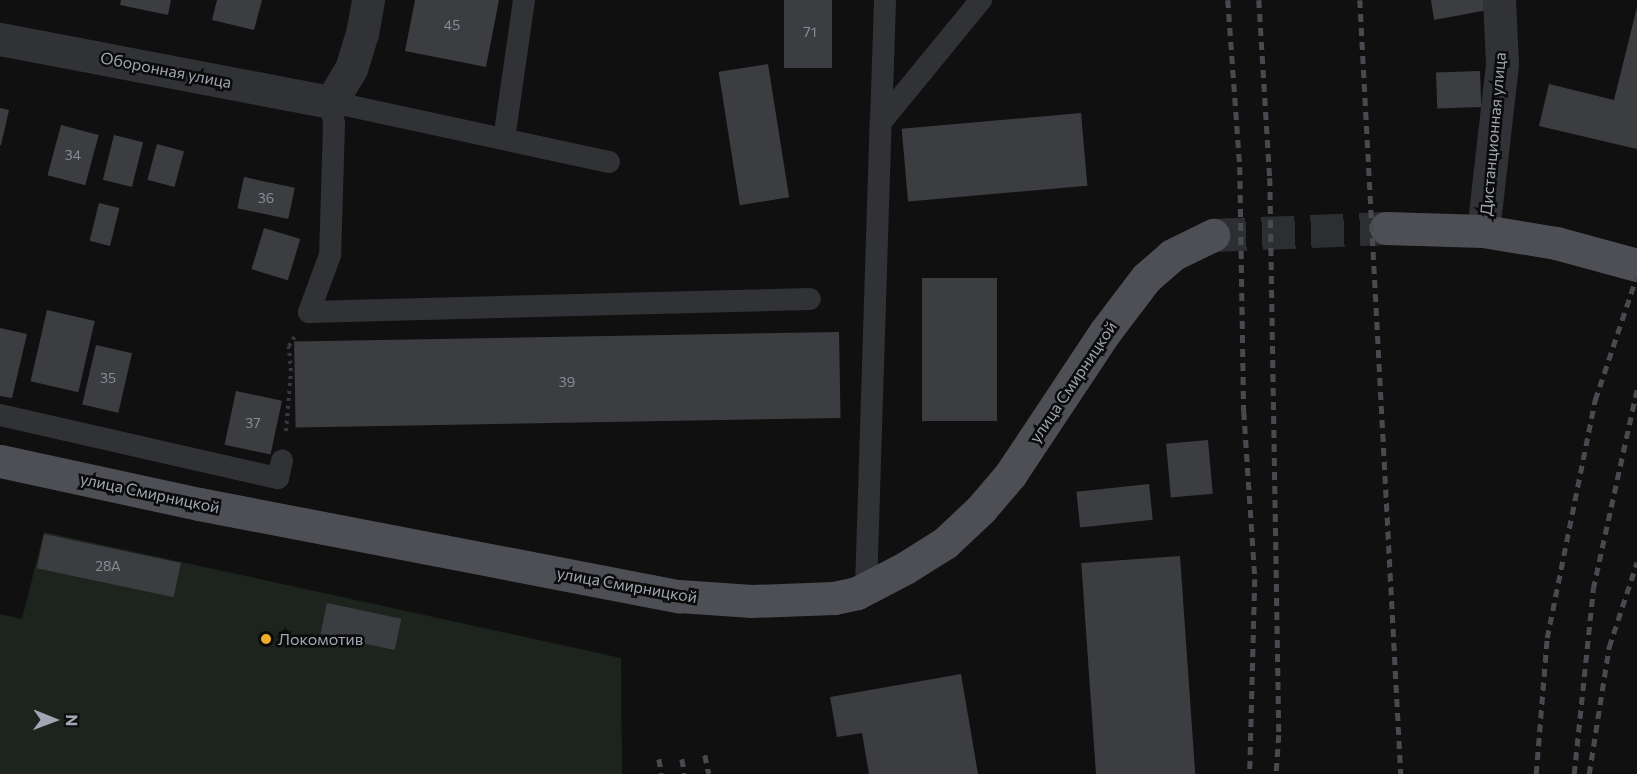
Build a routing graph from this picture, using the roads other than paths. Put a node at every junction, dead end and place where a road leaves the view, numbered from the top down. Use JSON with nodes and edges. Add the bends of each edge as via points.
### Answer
{"nodes":[{"id":1,"x":368,"y":0,"type":"edge"},
{"id":2,"x":524,"y":0,"type":"edge"},
{"id":3,"x":885,"y":0,"type":"edge"},
{"id":4,"x":981,"y":0,"type":"edge"},
{"id":5,"x":1499,"y":0,"type":"edge"},
{"id":6,"x":0,"y":39,"type":"edge"},
{"id":7,"x":331,"y":102,"type":"junction"},
{"id":8,"x":881,"y":122,"type":"junction"},
{"id":9,"x":504,"y":139,"type":"junction"},
{"id":10,"x":609,"y":162,"type":"dead end"},
{"id":11,"x":1386,"y":228,"type":"tunnel mouth"},
{"id":12,"x":1483,"y":231,"type":"junction"},
{"id":13,"x":1213,"y":235,"type":"tunnel mouth"},
{"id":14,"x":1637,"y":265,"type":"edge"},
{"id":15,"x":810,"y":299,"type":"dead end"},
{"id":16,"x":0,"y":415,"type":"edge"},
{"id":17,"x":0,"y":460,"type":"edge"},
{"id":18,"x":282,"y":460,"type":"road end"},
{"id":19,"x":866,"y":588,"type":"junction"}],
"edges":[{"from":1,"to":7,"type":"street","via":[[351,69]]},
{"from":2,"to":9,"type":"lane"},
{"from":3,"to":8,"type":"lane"},
{"from":4,"to":8,"type":"lane"},
{"from":5,"to":12,"type":"street","name":"Дистанционная улица","via":[[1502,63]]},
{"from":6,"to":7,"type":"street","name":"Оборонная улица"},
{"from":7,"to":9,"type":"lane"},
{"from":7,"to":15,"type":"lane","via":[[334,134],[330,255],[309,312]]},
{"from":8,"to":19,"type":"lane"},
{"from":9,"to":10,"type":"lane"},
{"from":11,"to":12,"type":"main road"},
{"from":12,"to":14,"type":"main road","via":[[1556,243]]},
{"from":13,"to":19,"type":"main road","name":"улица Смирницкой","via":[[1172,255],[1146,278],[1105,332],[1010,476],[981,509],[945,543]]},
{"from":16,"to":18,"type":"lane","via":[[278,478]]},
{"from":17,"to":19,"type":"main road","name":"улица Смирницкой","via":[[199,504],[679,596],[810,600],[840,597]]}]}
